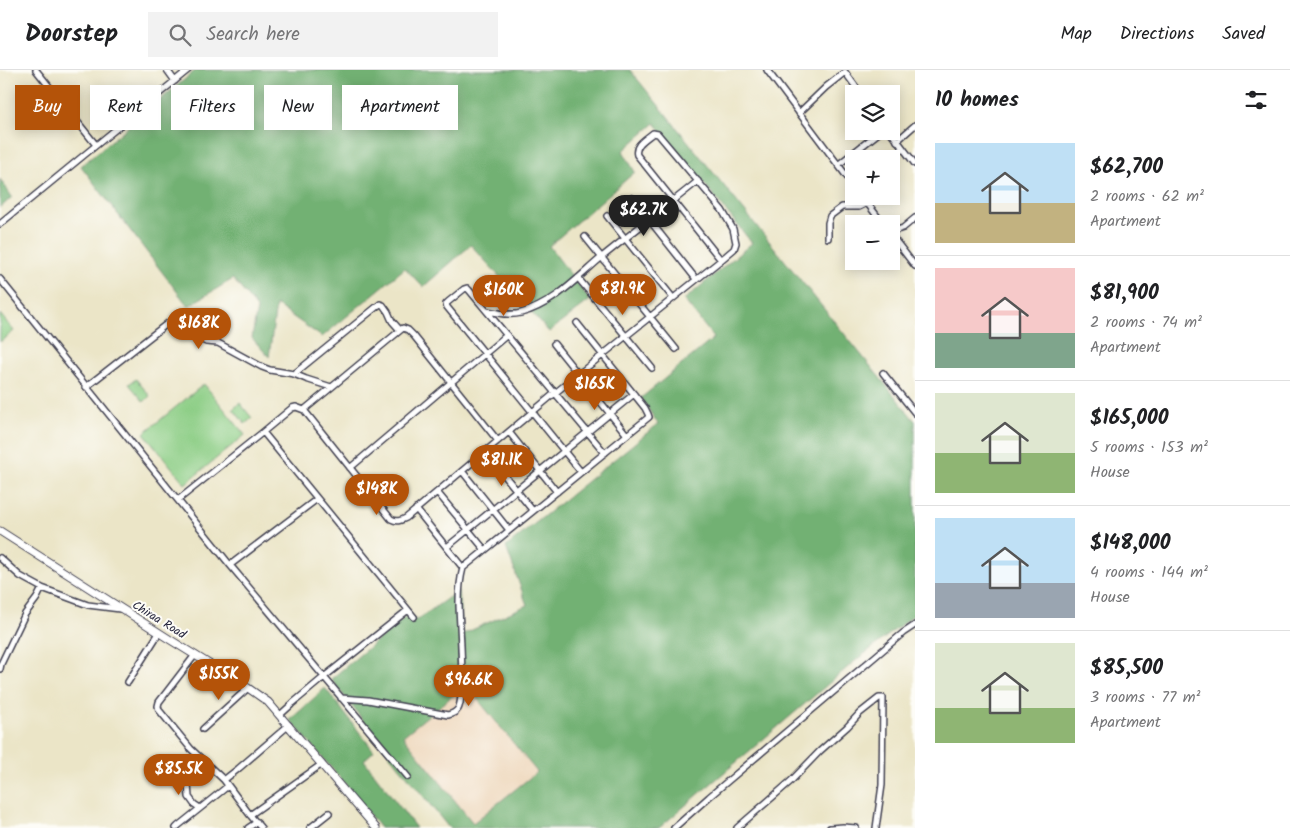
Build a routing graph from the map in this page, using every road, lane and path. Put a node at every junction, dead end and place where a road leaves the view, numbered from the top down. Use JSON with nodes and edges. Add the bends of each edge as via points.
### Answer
{"nodes":[{"id":1,"x":36,"y":70,"type":"edge"},
{"id":2,"x":167,"y":70,"type":"edge"},
{"id":3,"x":188,"y":70,"type":"edge"},
{"id":4,"x":767,"y":70,"type":"edge"},
{"id":5,"x":846,"y":71,"type":"edge"},
{"id":6,"x":175,"y":81,"type":"junction"},
{"id":7,"x":855,"y":85,"type":"edge"},
{"id":8,"x":161,"y":92,"type":"edge"},
{"id":9,"x":799,"y":113,"type":"junction"},
{"id":10,"x":915,"y":126,"type":"edge"},
{"id":11,"x":114,"y":130,"type":"edge"},
{"id":12,"x":870,"y":140,"type":"edge"},
{"id":13,"x":897,"y":141,"type":"joint"},
{"id":14,"x":96,"y":145,"type":"junction"},
{"id":15,"x":915,"y":164,"type":"edge"},
{"id":16,"x":838,"y":165,"type":"junction"},
{"id":17,"x":845,"y":174,"type":"edge"},
{"id":18,"x":698,"y":182,"type":"junction"},
{"id":19,"x":632,"y":198,"type":"dead end"},
{"id":20,"x":674,"y":201,"type":"junction"},
{"id":21,"x":864,"y":205,"type":"edge"},
{"id":22,"x":868,"y":205,"type":"edge"},
{"id":23,"x":876,"y":215,"type":"edge"},
{"id":24,"x":607,"y":216,"type":"dead end"},
{"id":25,"x":915,"y":218,"type":"edge"},
{"id":26,"x":649,"y":220,"type":"junction"},
{"id":27,"x":0,"y":224,"type":"edge"},
{"id":28,"x":900,"y":230,"type":"edge"},
{"id":29,"x":585,"y":237,"type":"dead end"},
{"id":30,"x":828,"y":238,"type":"dead end"},
{"id":31,"x":626,"y":239,"type":"junction"},
{"id":32,"x":900,"y":246,"type":"edge"},
{"id":33,"x":602,"y":258,"type":"junction"},
{"id":34,"x":721,"y":260,"type":"junction"},
{"id":35,"x":915,"y":266,"type":"edge"},
{"id":36,"x":578,"y":278,"type":"junction"},
{"id":37,"x":0,"y":279,"type":"edge"},
{"id":38,"x":696,"y":279,"type":"junction"},
{"id":39,"x":673,"y":298,"type":"junction"},
{"id":40,"x":487,"y":311,"type":"junction"},
{"id":41,"x":650,"y":316,"type":"junction"},
{"id":42,"x":578,"y":323,"type":"dead end"},
{"id":43,"x":400,"y":330,"type":"junction"},
{"id":44,"x":506,"y":335,"type":"junction"},
{"id":45,"x":626,"y":335,"type":"junction"},
{"id":46,"x":554,"y":344,"type":"dead end"},
{"id":47,"x":676,"y":349,"type":"dead end"},
{"id":48,"x":484,"y":353,"type":"junction"},
{"id":49,"x":602,"y":355,"type":"junction"},
{"id":50,"x":652,"y":368,"type":"dead end"},
{"id":51,"x":883,"y":373,"type":"dead end"},
{"id":52,"x":294,"y":374,"type":"junction"},
{"id":53,"x":579,"y":374,"type":"junction"},
{"id":54,"x":450,"y":382,"type":"junction"},
{"id":55,"x":86,"y":387,"type":"junction"},
{"id":56,"x":332,"y":387,"type":"junction"},
{"id":57,"x":555,"y":393,"type":"junction"},
{"id":58,"x":634,"y":394,"type":"junction"},
{"id":59,"x":304,"y":410,"type":"junction"},
{"id":60,"x":532,"y":413,"type":"junction"},
{"id":61,"x":610,"y":413,"type":"junction"},
{"id":62,"x":915,"y":413,"type":"edge"},
{"id":63,"x":263,"y":432,"type":"junction"},
{"id":64,"x":509,"y":432,"type":"junction"},
{"id":65,"x":588,"y":432,"type":"junction"},
{"id":66,"x":627,"y":435,"type":"junction"},
{"id":67,"x":498,"y":441,"type":"junction"},
{"id":68,"x":564,"y":451,"type":"junction"},
{"id":69,"x":486,"y":452,"type":"junction"},
{"id":70,"x":605,"y":453,"type":"junction"},
{"id":71,"x":350,"y":468,"type":"junction"},
{"id":72,"x":462,"y":471,"type":"junction"},
{"id":73,"x":540,"y":471,"type":"junction"},
{"id":74,"x":581,"y":472,"type":"junction"},
{"id":75,"x":517,"y":490,"type":"junction"},
{"id":76,"x":437,"y":492,"type":"junction"},
{"id":77,"x":557,"y":492,"type":"junction"},
{"id":78,"x":316,"y":499,"type":"junction"},
{"id":79,"x":178,"y":500,"type":"junction"},
{"id":80,"x":416,"y":509,"type":"junction"},
{"id":81,"x":493,"y":510,"type":"junction"},
{"id":82,"x":533,"y":511,"type":"junction"},
{"id":83,"x":468,"y":530,"type":"junction"},
{"id":84,"x":509,"y":530,"type":"junction"},
{"id":85,"x":0,"y":532,"type":"edge"},
{"id":86,"x":447,"y":547,"type":"junction"},
{"id":87,"x":485,"y":550,"type":"junction"},
{"id":88,"x":0,"y":558,"type":"edge"},
{"id":89,"x":230,"y":565,"type":"junction"},
{"id":90,"x":463,"y":568,"type":"junction"},
{"id":91,"x":42,"y":588,"type":"junction"},
{"id":92,"x":121,"y":609,"type":"junction"},
{"id":93,"x":408,"y":610,"type":"junction"},
{"id":94,"x":414,"y":618,"type":"dead end"},
{"id":95,"x":915,"y":626,"type":"edge"},
{"id":96,"x":159,"y":632,"type":"junction"},
{"id":97,"x":195,"y":655,"type":"junction"},
{"id":98,"x":0,"y":669,"type":"edge"},
{"id":99,"x":324,"y":677,"type":"junction"},
{"id":100,"x":128,"y":682,"type":"dead end"},
{"id":101,"x":248,"y":688,"type":"junction"},
{"id":102,"x":342,"y":698,"type":"junction"},
{"id":103,"x":280,"y":715,"type":"junction"},
{"id":104,"x":289,"y":725,"type":"junction"},
{"id":105,"x":202,"y":729,"type":"dead end"},
{"id":106,"x":322,"y":764,"type":"junction"},
{"id":107,"x":178,"y":766,"type":"dead end"},
{"id":108,"x":408,"y":777,"type":"dead end"},
{"id":109,"x":224,"y":780,"type":"junction"},
{"id":110,"x":228,"y":786,"type":"junction"},
{"id":111,"x":200,"y":808,"type":"junction"},
{"id":112,"x":329,"y":813,"type":"dead end"},
{"id":113,"x":250,"y":815,"type":"junction"},
{"id":114,"x":257,"y":822,"type":"junction"},
{"id":115,"x":678,"y":827,"type":"edge"},
{"id":116,"x":176,"y":828,"type":"edge"},
{"id":117,"x":248,"y":828,"type":"edge"},
{"id":118,"x":261,"y":828,"type":"edge"},
{"id":119,"x":310,"y":828,"type":"edge"},
{"id":120,"x":376,"y":828,"type":"edge"},
{"id":121,"x":737,"y":828,"type":"edge"},
{"id":122,"x":830,"y":828,"type":"edge"},
{"id":123,"x":856,"y":828,"type":"edge"},
{"id":124,"x":876,"y":828,"type":"edge"}],
"edges":[{"from":1,"to":14,"type":"street"},
{"from":2,"to":6,"type":"street"},
{"from":3,"to":6,"type":"street"},
{"from":4,"to":9,"type":"street"},
{"from":5,"to":7,"type":"street"},
{"from":5,"to":9,"type":"street"},
{"from":6,"to":8,"type":"street"},
{"from":9,"to":16,"type":"street"},
{"from":10,"to":13,"type":"street"},
{"from":11,"to":14,"type":"street"},
{"from":12,"to":16,"type":"street"},
{"from":13,"to":15,"type":"street"},
{"from":14,"to":27,"type":"street"},
{"from":16,"to":17,"type":"street"},
{"from":18,"to":20,"type":"street"},
{"from":18,"to":20,"type":"street","via":[[658,134],[653,133],[637,147],[637,155]]},
{"from":18,"to":34,"type":"street","via":[[722,210],[736,237],[734,249]]},
{"from":19,"to":26,"type":"street"},
{"from":20,"to":26,"type":"street"},
{"from":20,"to":34,"type":"street"},
{"from":21,"to":30,"type":"street","via":[[842,207],[830,216]]},
{"from":22,"to":23,"type":"street"},
{"from":24,"to":31,"type":"street"},
{"from":25,"to":28,"type":"street"},
{"from":26,"to":31,"type":"street"},
{"from":26,"to":38,"type":"street"},
{"from":29,"to":33,"type":"street"},
{"from":31,"to":33,"type":"street"},
{"from":31,"to":39,"type":"street"},
{"from":32,"to":35,"type":"street"},
{"from":33,"to":36,"type":"street"},
{"from":33,"to":41,"type":"street"},
{"from":34,"to":38,"type":"street"},
{"from":36,"to":40,"type":"street","via":[[545,303],[520,314]]},
{"from":36,"to":45,"type":"street"},
{"from":37,"to":55,"type":"street"},
{"from":38,"to":39,"type":"street"},
{"from":39,"to":41,"type":"street"},
{"from":40,"to":44,"type":"street"},
{"from":40,"to":48,"type":"street","via":[[467,288],[446,304]]},
{"from":41,"to":45,"type":"street"},
{"from":41,"to":47,"type":"street"},
{"from":42,"to":49,"type":"street"},
{"from":43,"to":52,"type":"street","via":[[380,304]]},
{"from":43,"to":54,"type":"street","via":[[408,330]]},
{"from":43,"to":56,"type":"street"},
{"from":44,"to":48,"type":"street"},
{"from":44,"to":57,"type":"street"},
{"from":45,"to":49,"type":"street"},
{"from":45,"to":50,"type":"street"},
{"from":46,"to":53,"type":"street"},
{"from":48,"to":54,"type":"street"},
{"from":48,"to":60,"type":"street"},
{"from":49,"to":53,"type":"street"},
{"from":49,"to":58,"type":"street"},
{"from":51,"to":62,"type":"street"},
{"from":52,"to":55,"type":"street","via":[[270,370],[218,343],[202,340],[180,316]]},
{"from":52,"to":56,"type":"street"},
{"from":53,"to":57,"type":"street"},
{"from":53,"to":61,"type":"street"},
{"from":54,"to":67,"type":"street"},
{"from":54,"to":71,"type":"street"},
{"from":55,"to":79,"type":"street"},
{"from":56,"to":59,"type":"street"},
{"from":57,"to":60,"type":"street"},
{"from":57,"to":65,"type":"street"},
{"from":58,"to":61,"type":"street"},
{"from":58,"to":66,"type":"street","via":[[649,418]]},
{"from":59,"to":63,"type":"street","via":[[292,408]]},
{"from":59,"to":71,"type":"street"},
{"from":60,"to":64,"type":"street"},
{"from":60,"to":68,"type":"street"},
{"from":61,"to":65,"type":"street"},
{"from":61,"to":66,"type":"street"},
{"from":63,"to":78,"type":"street"},
{"from":63,"to":79,"type":"street"},
{"from":64,"to":67,"type":"street"},
{"from":64,"to":73,"type":"street"},
{"from":65,"to":68,"type":"street"},
{"from":65,"to":70,"type":"street"},
{"from":66,"to":70,"type":"street"},
{"from":67,"to":69,"type":"street"},
{"from":68,"to":73,"type":"street"},
{"from":68,"to":74,"type":"street"},
{"from":69,"to":72,"type":"street"},
{"from":69,"to":75,"type":"street"},
{"from":70,"to":74,"type":"street"},
{"from":71,"to":80,"type":"street","via":[[395,521]]},
{"from":72,"to":76,"type":"street"},
{"from":72,"to":81,"type":"street"},
{"from":73,"to":75,"type":"street"},
{"from":73,"to":77,"type":"street"},
{"from":74,"to":77,"type":"street"},
{"from":75,"to":81,"type":"street"},
{"from":75,"to":82,"type":"street"},
{"from":76,"to":80,"type":"street"},
{"from":76,"to":83,"type":"street"},
{"from":77,"to":82,"type":"street"},
{"from":78,"to":89,"type":"street"},
{"from":78,"to":93,"type":"street"},
{"from":79,"to":89,"type":"street"},
{"from":80,"to":86,"type":"street"},
{"from":81,"to":83,"type":"street"},
{"from":81,"to":84,"type":"street"},
{"from":82,"to":84,"type":"street"},
{"from":83,"to":86,"type":"street"},
{"from":83,"to":87,"type":"street"},
{"from":84,"to":87,"type":"street"},
{"from":85,"to":92,"type":"highway","name":"Chiraa Road"},
{"from":86,"to":90,"type":"street"},
{"from":87,"to":90,"type":"street"},
{"from":88,"to":91,"type":"street","via":[[20,576]]},
{"from":89,"to":99,"type":"street"},
{"from":90,"to":102,"type":"street","via":[[459,601],[462,672],[458,709],[448,715]]},
{"from":91,"to":92,"type":"street","via":[[88,605]]},
{"from":91,"to":98,"type":"street","via":[[25,614]]},
{"from":92,"to":96,"type":"highway","name":"Chiraa Road"},
{"from":93,"to":94,"type":"street"},
{"from":93,"to":99,"type":"street"},
{"from":95,"to":115,"type":"street","via":[[709,797]]},
{"from":96,"to":97,"type":"highway","name":"Chiraa Road"},
{"from":96,"to":100,"type":"street"},
{"from":97,"to":101,"type":"highway","name":"Chiraa Road"},
{"from":97,"to":109,"type":"street","via":[[158,706],[191,749]]},
{"from":99,"to":102,"type":"street"},
{"from":99,"to":103,"type":"street"},
{"from":101,"to":103,"type":"highway","name":"Chiraa Road"},
{"from":101,"to":105,"type":"street"},
{"from":102,"to":108,"type":"street"},
{"from":103,"to":104,"type":"highway","name":"Chiraa Road"},
{"from":104,"to":106,"type":"highway","name":"Chiraa Road"},
{"from":104,"to":109,"type":"street"},
{"from":106,"to":113,"type":"street"},
{"from":106,"to":120,"type":"highway","name":"Chiraa Road"},
{"from":107,"to":111,"type":"street","via":[[188,784],[189,797]]},
{"from":109,"to":110,"type":"street"},
{"from":110,"to":111,"type":"street"},
{"from":110,"to":113,"type":"street"},
{"from":111,"to":116,"type":"street"},
{"from":112,"to":119,"type":"street"},
{"from":113,"to":114,"type":"street"},
{"from":114,"to":117,"type":"street"},
{"from":114,"to":118,"type":"street"},
{"from":121,"to":124,"type":"street","via":[[791,781],[860,713],[883,698],[882,785]]},
{"from":122,"to":123,"type":"street"}]}
